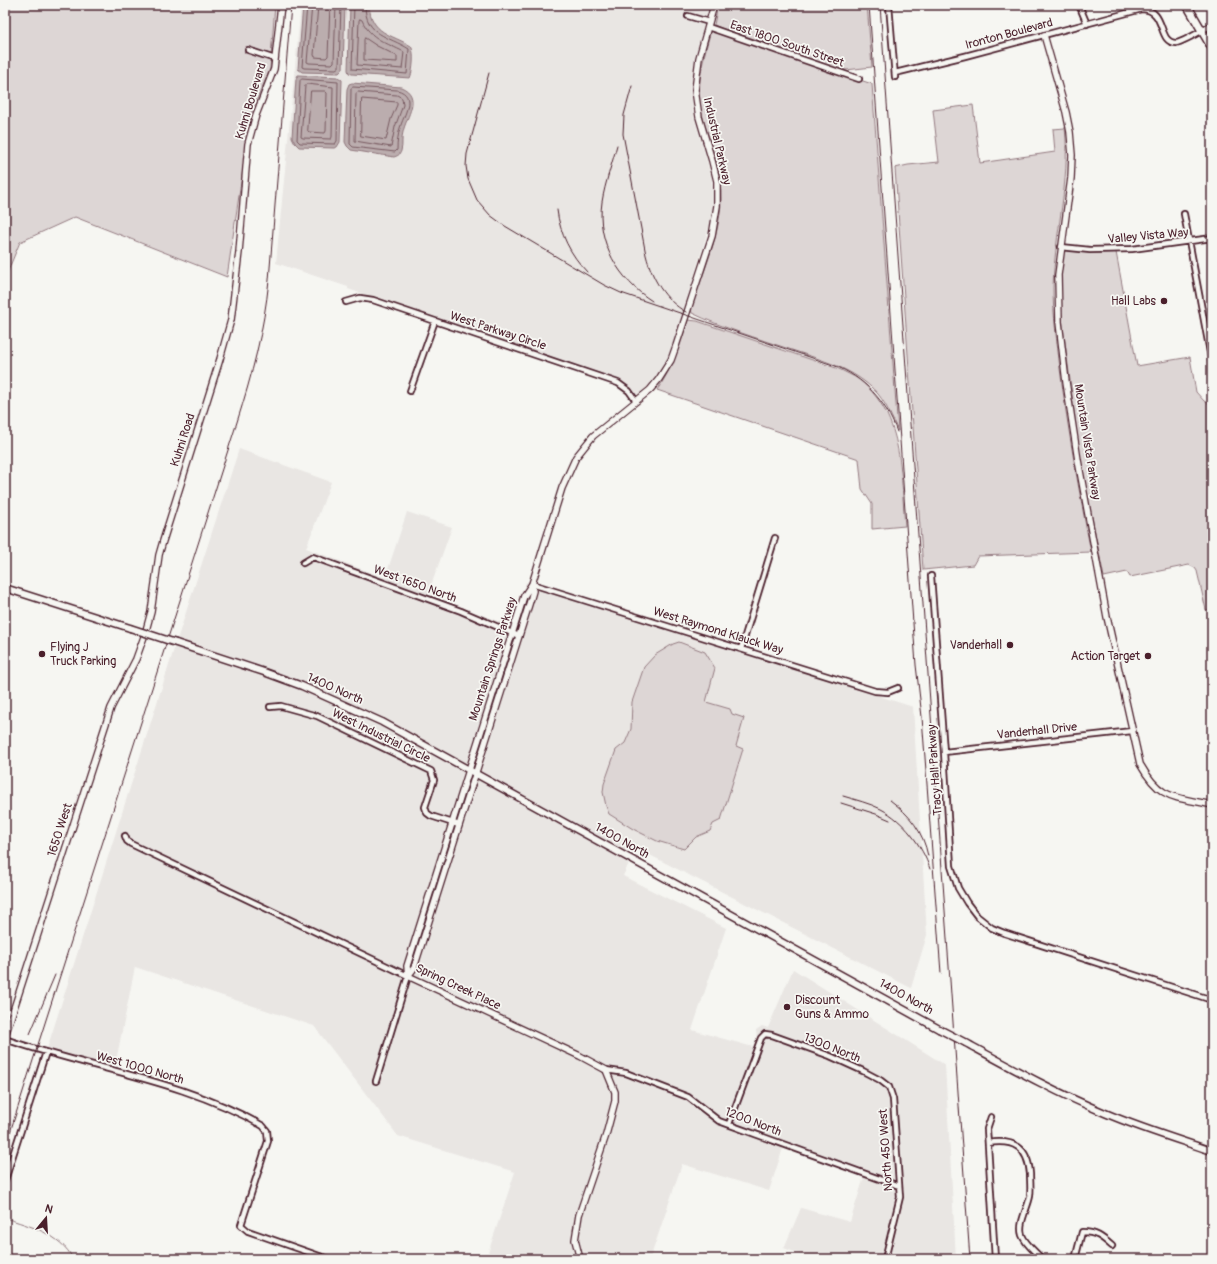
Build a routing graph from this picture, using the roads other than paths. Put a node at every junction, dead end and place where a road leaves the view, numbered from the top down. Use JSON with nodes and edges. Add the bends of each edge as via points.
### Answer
{"nodes":[{"id":1,"x":281,"y":5,"type":"edge"},
{"id":2,"x":714,"y":5,"type":"edge"},
{"id":3,"x":889,"y":5,"type":"edge"},
{"id":4,"x":1078,"y":5,"type":"edge"},
{"id":5,"x":1187,"y":5,"type":"edge"},
{"id":6,"x":688,"y":16,"type":"dead end"},
{"id":7,"x":1087,"y":24,"type":"junction"},
{"id":8,"x":708,"y":25,"type":"junction"},
{"id":9,"x":1212,"y":25,"type":"edge"},
{"id":10,"x":1202,"y":30,"type":"junction"},
{"id":11,"x":1044,"y":35,"type":"junction"},
{"id":12,"x":1212,"y":48,"type":"edge"},
{"id":13,"x":248,"y":50,"type":"dead end"},
{"id":14,"x":275,"y":59,"type":"junction"},
{"id":15,"x":859,"y":79,"type":"dead end"},
{"id":16,"x":1184,"y":214,"type":"dead end"},
{"id":17,"x":1212,"y":238,"type":"edge"},
{"id":18,"x":1190,"y":242,"type":"junction"},
{"id":19,"x":1061,"y":247,"type":"junction"},
{"id":20,"x":240,"y":252,"type":"joint"},
{"id":21,"x":346,"y":302,"type":"dead end"},
{"id":22,"x":435,"y":321,"type":"junction"},
{"id":23,"x":1212,"y":363,"type":"edge"},
{"id":24,"x":410,"y":391,"type":"dead end"},
{"id":25,"x":636,"y":401,"type":"junction"},
{"id":26,"x":775,"y":538,"type":"dead end"},
{"id":27,"x":303,"y":563,"type":"dead end"},
{"id":28,"x":931,"y":576,"type":"dead end"},
{"id":29,"x":532,"y":584,"type":"junction"},
{"id":30,"x":5,"y":588,"type":"edge"},
{"id":31,"x":513,"y":632,"type":"junction"},
{"id":32,"x":145,"y":634,"type":"joint"},
{"id":33,"x":519,"y":636,"type":"junction"},
{"id":34,"x":741,"y":649,"type":"junction"},
{"id":35,"x":898,"y":688,"type":"dead end"},
{"id":36,"x":270,"y":707,"type":"dead end"},
{"id":37,"x":1132,"y":731,"type":"junction"},
{"id":38,"x":944,"y":752,"type":"junction"},
{"id":39,"x":469,"y":770,"type":"junction"},
{"id":40,"x":476,"y":773,"type":"junction"},
{"id":41,"x":1212,"y":805,"type":"edge"},
{"id":42,"x":452,"y":823,"type":"junction"},
{"id":43,"x":459,"y":825,"type":"junction"},
{"id":44,"x":125,"y":836,"type":"dead end"},
{"id":45,"x":408,"y":976,"type":"junction"},
{"id":46,"x":1212,"y":1000,"type":"edge"},
{"id":47,"x":5,"y":1037,"type":"edge"},
{"id":48,"x":46,"y":1052,"type":"junction"},
{"id":49,"x":606,"y":1070,"type":"junction"},
{"id":50,"x":376,"y":1080,"type":"dead end"},
{"id":51,"x":889,"y":1087,"type":"joint"},
{"id":52,"x":991,"y":1117,"type":"dead end"},
{"id":53,"x":729,"y":1124,"type":"junction"},
{"id":54,"x":988,"y":1143,"type":"junction"},
{"id":55,"x":1212,"y":1151,"type":"edge"},
{"id":56,"x":5,"y":1180,"type":"edge"},
{"id":57,"x":899,"y":1186,"type":"junction"},
{"id":58,"x":1112,"y":1246,"type":"dead end"},
{"id":59,"x":328,"y":1259,"type":"edge"},
{"id":60,"x":580,"y":1259,"type":"edge"},
{"id":61,"x":885,"y":1259,"type":"edge"},
{"id":62,"x":995,"y":1259,"type":"edge"},
{"id":63,"x":1042,"y":1259,"type":"edge"},
{"id":64,"x":1075,"y":1259,"type":"edge"}],
"edges":[{"from":1,"to":14,"type":"street","name":"Kuhni Boulevard"},
{"from":2,"to":8,"type":"street","name":"Industrial Parkway"},
{"from":3,"to":11,"type":"street","name":"Ironton Boulevard","via":[[895,75]]},
{"from":4,"to":7,"type":"street"},
{"from":5,"to":10,"type":"main road"},
{"from":6,"to":8,"type":"street","name":"East 1800 South Street"},
{"from":7,"to":10,"type":"street","name":"Ironton Boulevard","via":[[1149,9],[1155,13],[1169,41],[1177,43]]},
{"from":7,"to":11,"type":"street","name":"Ironton Boulevard"},
{"from":8,"to":15,"type":"street","name":"East 1800 South Street"},
{"from":8,"to":25,"type":"street","name":"Industrial Parkway","via":[[697,68],[696,97],[699,117],[716,174],[718,192],[712,236],[676,346],[665,369],[650,390]]},
{"from":9,"to":10,"type":"street"},
{"from":10,"to":12,"type":"main road"},
{"from":11,"to":19,"type":"street","name":"Mountain Vista Parkway","via":[[1066,111],[1072,155]]},
{"from":13,"to":14,"type":"street"},
{"from":14,"to":20,"type":"street","name":"Kuhni Boulevard","via":[[248,144]]},
{"from":16,"to":18,"type":"street"},
{"from":17,"to":18,"type":"street","name":"Valley Vista Way"},
{"from":18,"to":19,"type":"street","name":"Valley Vista Way","via":[[1132,249],[1090,250]]},
{"from":18,"to":23,"type":"street"},
{"from":19,"to":37,"type":"street","name":"Mountain Vista Parkway","via":[[1058,275],[1059,322],[1068,397],[1106,617]]},
{"from":20,"to":32,"type":"street","name":"Kuhni Road","via":[[231,320],[159,555],[151,612]]},
{"from":21,"to":22,"type":"street","name":"West Parkway Circle","via":[[366,299]]},
{"from":22,"to":24,"type":"street"},
{"from":22,"to":25,"type":"street","name":"West Parkway Circle","via":[[618,383]]},
{"from":25,"to":29,"type":"street","name":"Industrial Parkway","via":[[593,436],[573,463],[562,488]]},
{"from":26,"to":34,"type":"street"},
{"from":27,"to":31,"type":"street","name":"West 1650 North","via":[[314,557]]},
{"from":28,"to":38,"type":"street","name":"Tracy Hall Parkway"},
{"from":29,"to":31,"type":"street","name":"Mountain Springs Parkway","via":[[524,596]]},
{"from":29,"to":33,"type":"street","name":"Mountain Springs Parkway","via":[[532,595]]},
{"from":29,"to":34,"type":"street","name":"West Raymond Klauck Way"},
{"from":30,"to":39,"type":"main road","name":"1400 North","bridge":true,"via":[[264,672],[333,699],[382,722]]},
{"from":31,"to":33,"type":"street","name":"West 1650 North"},
{"from":31,"to":39,"type":"street","name":"Mountain Springs Parkway"},
{"from":32,"to":47,"type":"street","name":"1650 West","via":[[136,659],[111,708]]},
{"from":33,"to":40,"type":"street","name":"Mountain Springs Parkway"},
{"from":34,"to":35,"type":"street","name":"West Raymond Klauck Way","via":[[875,691],[888,692]]},
{"from":36,"to":42,"type":"street","name":"West Industrial Circle","via":[[280,706],[317,716],[431,771],[434,780],[425,807],[427,813]]},
{"from":37,"to":38,"type":"street","name":"Vanderhall Drive"},
{"from":37,"to":41,"type":"street","name":"Mountain Vista Parkway","via":[[1140,764],[1148,779],[1159,790],[1173,797]]},
{"from":38,"to":46,"type":"street","name":"Tracy Hall Parkway","via":[[951,866],[958,888],[977,916],[992,928],[1012,936]]},
{"from":39,"to":40,"type":"main road","name":"1400 North"},
{"from":39,"to":42,"type":"street","name":"Mountain Springs Parkway"},
{"from":40,"to":43,"type":"street","name":"Mountain Springs Parkway"},
{"from":40,"to":55,"type":"main road","name":"1400 North","bridge":true,"via":[[1032,1079],[1153,1132]]},
{"from":42,"to":43,"type":"street","name":"West Industrial Circle"},
{"from":42,"to":45,"type":"street","name":"Mountain Springs Parkway","via":[[407,966]]},
{"from":43,"to":45,"type":"street","name":"Mountain Springs Parkway","via":[[414,968]]},
{"from":44,"to":45,"type":"street","name":"Spring Creek Place","via":[[131,844]]},
{"from":45,"to":49,"type":"street","name":"Spring Creek Place"},
{"from":45,"to":50,"type":"street","name":"Mountain Springs Parkway"},
{"from":47,"to":48,"type":"street","name":"West 1000 North"},
{"from":48,"to":56,"type":"street"},
{"from":48,"to":59,"type":"street","name":"West 1000 North","via":[[205,1098],[266,1128],[268,1141],[241,1224],[248,1231]]},
{"from":49,"to":53,"type":"street","name":"1200 North","via":[[626,1073],[688,1097],[719,1121]]},
{"from":49,"to":60,"type":"street","via":[[616,1101],[579,1215],[575,1240]]},
{"from":51,"to":53,"type":"street","name":"1300 North","via":[[837,1059],[772,1034],[765,1034],[761,1038]]},
{"from":51,"to":57,"type":"street","name":"North 450 West","via":[[893,1099]]},
{"from":52,"to":54,"type":"street","via":[[987,1129]]},
{"from":53,"to":57,"type":"street","name":"1200 North"},
{"from":54,"to":62,"type":"street"},
{"from":54,"to":63,"type":"street","via":[[1003,1142],[1024,1152],[1029,1164],[1031,1188],[1022,1225],[1022,1236]]},
{"from":57,"to":61,"type":"street","name":"North 450 West","via":[[900,1197]]},
{"from":58,"to":64,"type":"street","via":[[1102,1237],[1082,1232]]}]}
